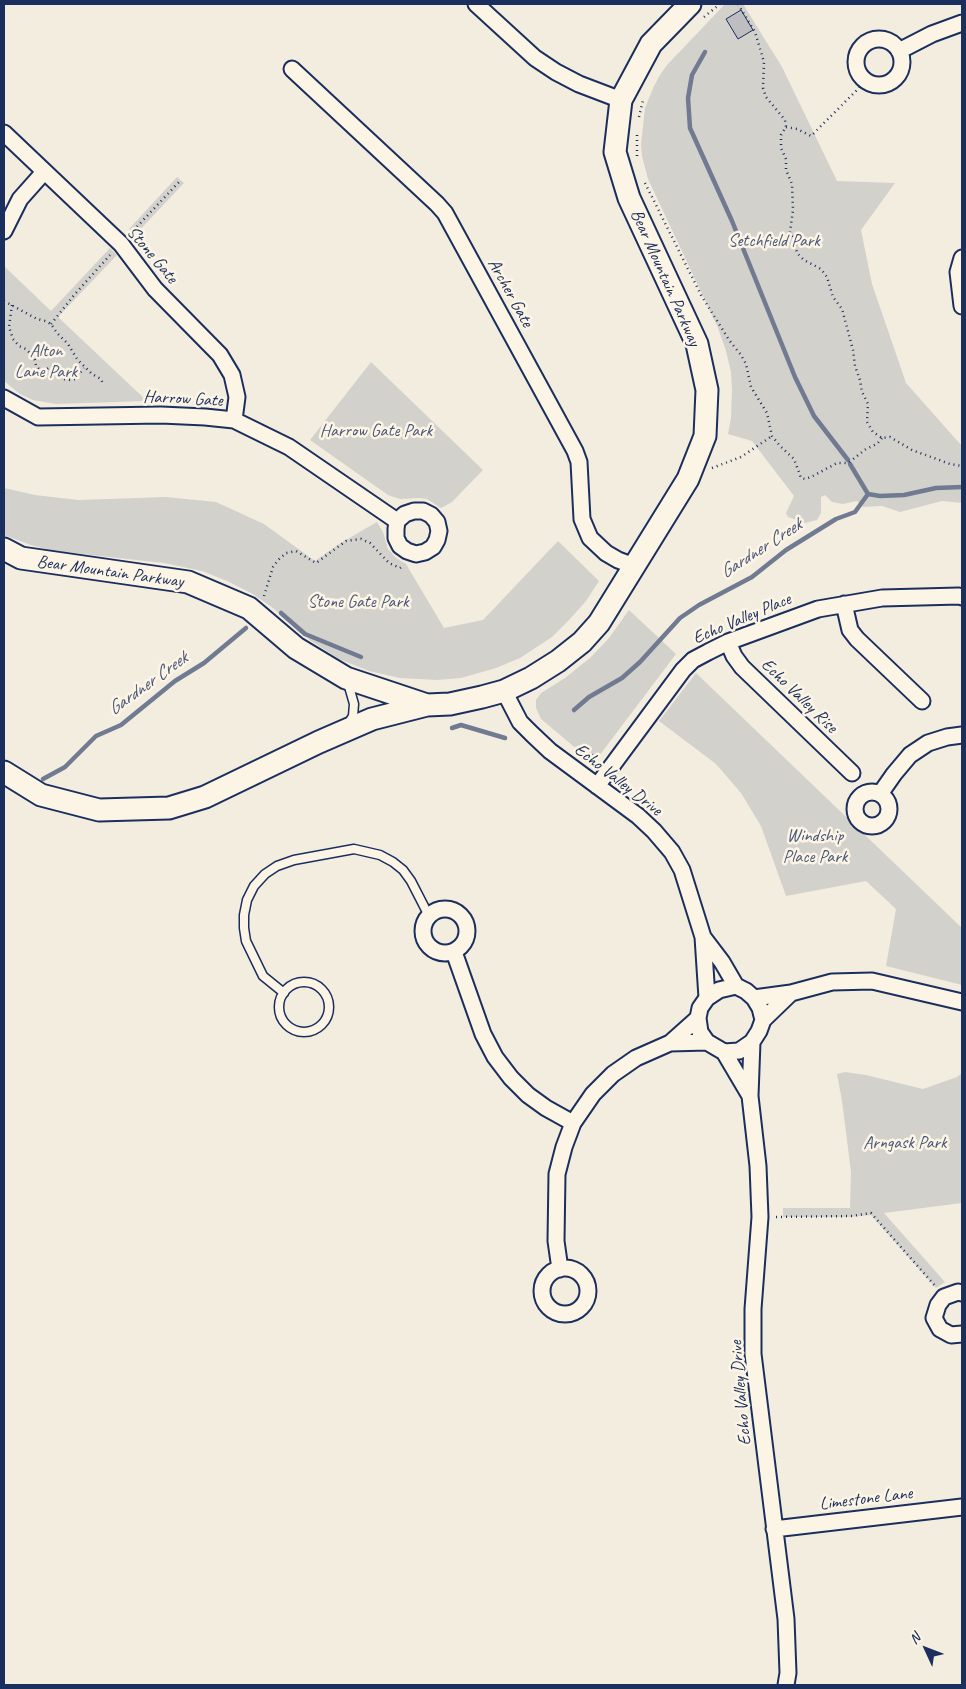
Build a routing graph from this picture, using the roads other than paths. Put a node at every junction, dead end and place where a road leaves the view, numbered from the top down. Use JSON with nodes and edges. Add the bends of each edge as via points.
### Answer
{"nodes":[{"id":1,"x":476,"y":4,"type":"edge"},
{"id":2,"x":694,"y":12,"type":"edge"},
{"id":3,"x":962,"y":23,"type":"edge"},
{"id":4,"x":899,"y":51,"type":"junction"},
{"id":5,"x":292,"y":69,"type":"dead end"},
{"id":6,"x":621,"y":100,"type":"junction"},
{"id":7,"x":4,"y":133,"type":"edge"},
{"id":8,"x":44,"y":172,"type":"junction"},
{"id":9,"x":4,"y":231,"type":"edge"},
{"id":10,"x":962,"y":258,"type":"edge"},
{"id":11,"x":962,"y":306,"type":"edge"},
{"id":12,"x":4,"y":398,"type":"edge"},
{"id":13,"x":234,"y":420,"type":"junction"},
{"id":14,"x":397,"y":521,"type":"junction"},
{"id":15,"x":4,"y":549,"type":"edge"},
{"id":16,"x":634,"y":566,"type":"junction"},
{"id":17,"x":962,"y":597,"type":"edge"},
{"id":18,"x":844,"y":604,"type":"junction"},
{"id":19,"x":728,"y":642,"type":"junction"},
{"id":20,"x":346,"y":678,"type":"junction"},
{"id":21,"x":504,"y":691,"type":"junction"},
{"id":22,"x":922,"y":700,"type":"dead end"},
{"id":23,"x":428,"y":705,"type":"junction"},
{"id":24,"x":345,"y":730,"type":"junction"},
{"id":25,"x":962,"y":735,"type":"edge"},
{"id":26,"x":4,"y":772,"type":"edge"},
{"id":27,"x":852,"y":773,"type":"dead end"},
{"id":28,"x":596,"y":786,"type":"junction"},
{"id":29,"x":880,"y":794,"type":"dead end"},
{"id":30,"x":429,"y":916,"type":"junction"},
{"id":31,"x":703,"y":937,"type":"junction"},
{"id":32,"x":454,"y":952,"type":"junction"},
{"id":33,"x":736,"y":986,"type":"junction"},
{"id":34,"x":284,"y":992,"type":"junction"},
{"id":35,"x":791,"y":993,"type":"junction"},
{"id":36,"x":707,"y":998,"type":"junction"},
{"id":37,"x":754,"y":998,"type":"junction"},
{"id":38,"x":962,"y":1002,"type":"edge"},
{"id":39,"x":698,"y":1018,"type":"junction"},
{"id":40,"x":763,"y":1020,"type":"junction"},
{"id":41,"x":707,"y":1042,"type":"junction"},
{"id":42,"x":752,"y":1042,"type":"junction"},
{"id":43,"x":670,"y":1043,"type":"junction"},
{"id":44,"x":724,"y":1052,"type":"junction"},
{"id":45,"x":750,"y":1096,"type":"junction"},
{"id":46,"x":573,"y":1123,"type":"junction"},
{"id":47,"x":560,"y":1269,"type":"dead end"},
{"id":48,"x":962,"y":1293,"type":"edge"},
{"id":49,"x":962,"y":1334,"type":"edge"},
{"id":50,"x":962,"y":1507,"type":"edge"},
{"id":51,"x":774,"y":1529,"type":"junction"},
{"id":52,"x":786,"y":1685,"type":"edge"}],
"edges":[{"from":1,"to":6,"type":"street","via":[[535,58],[556,72]]},
{"from":2,"to":6,"type":"street","name":"Bear Mountain Parkway","via":[[651,44]]},
{"from":3,"to":4,"type":"street"},
{"from":4,"to":4,"type":"street","via":[[901,69],[890,82],[872,84],[859,72],[856,64],[858,55],[869,42],[886,40]]},
{"from":5,"to":16,"type":"street","name":"Archer Gate","via":[[445,213],[575,451],[582,519],[590,538],[618,560]]},
{"from":6,"to":16,"type":"street","name":"Bear Mountain Parkway","via":[[615,152],[628,198],[697,344],[706,390],[705,436],[692,471]]},
{"from":7,"to":8,"type":"street","name":"Stone Gate"},
{"from":8,"to":9,"type":"street","via":[[20,199]]},
{"from":8,"to":13,"type":"street","name":"Stone Gate","via":[[121,244],[155,289],[220,355],[232,375],[237,397]]},
{"from":10,"to":11,"type":"street","via":[[958,272]]},
{"from":12,"to":13,"type":"street","name":"Harrow Gate","via":[[38,417],[161,415]]},
{"from":13,"to":14,"type":"street","name":"Harrow Gate","via":[[289,447]]},
{"from":14,"to":14,"type":"street","via":[[414,511],[431,515],[439,531],[433,547],[416,554],[408,552],[396,538]]},
{"from":15,"to":20,"type":"street","name":"Bear Mountain Parkway","via":[[22,558],[188,582],[249,608],[296,648]]},
{"from":16,"to":21,"type":"street","name":"Bear Mountain Parkway","via":[[599,623],[582,642],[531,678]]},
{"from":17,"to":18,"type":"street","name":"Echo Valley Place","via":[[882,598]]},
{"from":18,"to":19,"type":"street","name":"Echo Valley Place","via":[[818,608]]},
{"from":18,"to":22,"type":"street","via":[[850,630],[857,639]]},
{"from":19,"to":27,"type":"street","name":"Echo Valley Rise","via":[[742,667]]},
{"from":19,"to":28,"type":"street","name":"Echo Valley Place","via":[[694,660],[683,670]]},
{"from":20,"to":23,"type":"street","name":"Bear Mountain Parkway"},
{"from":20,"to":24,"type":"lane","via":[[354,704],[353,716]]},
{"from":21,"to":23,"type":"street","name":"Bear Mountain Parkway","via":[[482,698]]},
{"from":21,"to":28,"type":"street","name":"Echo Valley Drive","via":[[517,716],[532,734]]},
{"from":23,"to":24,"type":"street","name":"Bear Mountain Parkway","via":[[372,719]]},
{"from":24,"to":26,"type":"street","name":"Bear Mountain Parkway","via":[[205,797],[169,808],[99,810],[40,795]]},
{"from":25,"to":29,"type":"street","via":[[928,743],[910,755]]},
{"from":28,"to":31,"type":"street","name":"Echo Valley Drive","via":[[638,816],[672,852],[682,870]]},
{"from":30,"to":32,"type":"street","via":[[424,924],[424,940],[436,952]]},
{"from":30,"to":32,"type":"street","via":[[436,911],[453,910],[466,922],[466,940]]},
{"from":30,"to":34,"type":"lane","via":[[403,870],[380,855],[354,850],[303,858],[278,866],[254,886],[247,900],[244,928],[246,941],[263,976]]},
{"from":31,"to":33,"type":"street","name":"Echo Valley Drive"},
{"from":31,"to":36,"type":"street","name":"Echo Valley Drive"},
{"from":32,"to":46,"type":"street","via":[[483,1034],[495,1057],[528,1095]]},
{"from":33,"to":36,"type":"street","via":[[719,990]]},
{"from":33,"to":37,"type":"street"},
{"from":34,"to":34,"type":"lane","via":[[279,1013],[292,1030],[312,1032],[328,1018],[328,997],[312,983],[292,985]]},
{"from":35,"to":37,"type":"street"},
{"from":35,"to":38,"type":"street","via":[[832,982],[872,982]]},
{"from":35,"to":40,"type":"street"},
{"from":36,"to":39,"type":"street"},
{"from":37,"to":40,"type":"street"},
{"from":39,"to":41,"type":"street","via":[[700,1032]]},
{"from":39,"to":43,"type":"street"},
{"from":40,"to":42,"type":"street"},
{"from":41,"to":43,"type":"street"},
{"from":41,"to":44,"type":"street"},
{"from":42,"to":44,"type":"street","via":[[739,1051]]},
{"from":42,"to":45,"type":"street","name":"Echo Valley Drive"},
{"from":43,"to":46,"type":"street","via":[[636,1058],[612,1074]]},
{"from":44,"to":45,"type":"street","name":"Echo Valley Drive"},
{"from":45,"to":51,"type":"street","name":"Echo Valley Drive","via":[[760,1217],[753,1309],[754,1354]]},
{"from":46,"to":47,"type":"street","via":[[557,1174],[556,1241]]},
{"from":48,"to":49,"type":"street","via":[[944,1297],[934,1318],[940,1329],[951,1335]]},
{"from":50,"to":51,"type":"street","name":"Limestone Lane"},
{"from":51,"to":52,"type":"street","name":"Echo Valley Drive","via":[[786,1618]]}]}
